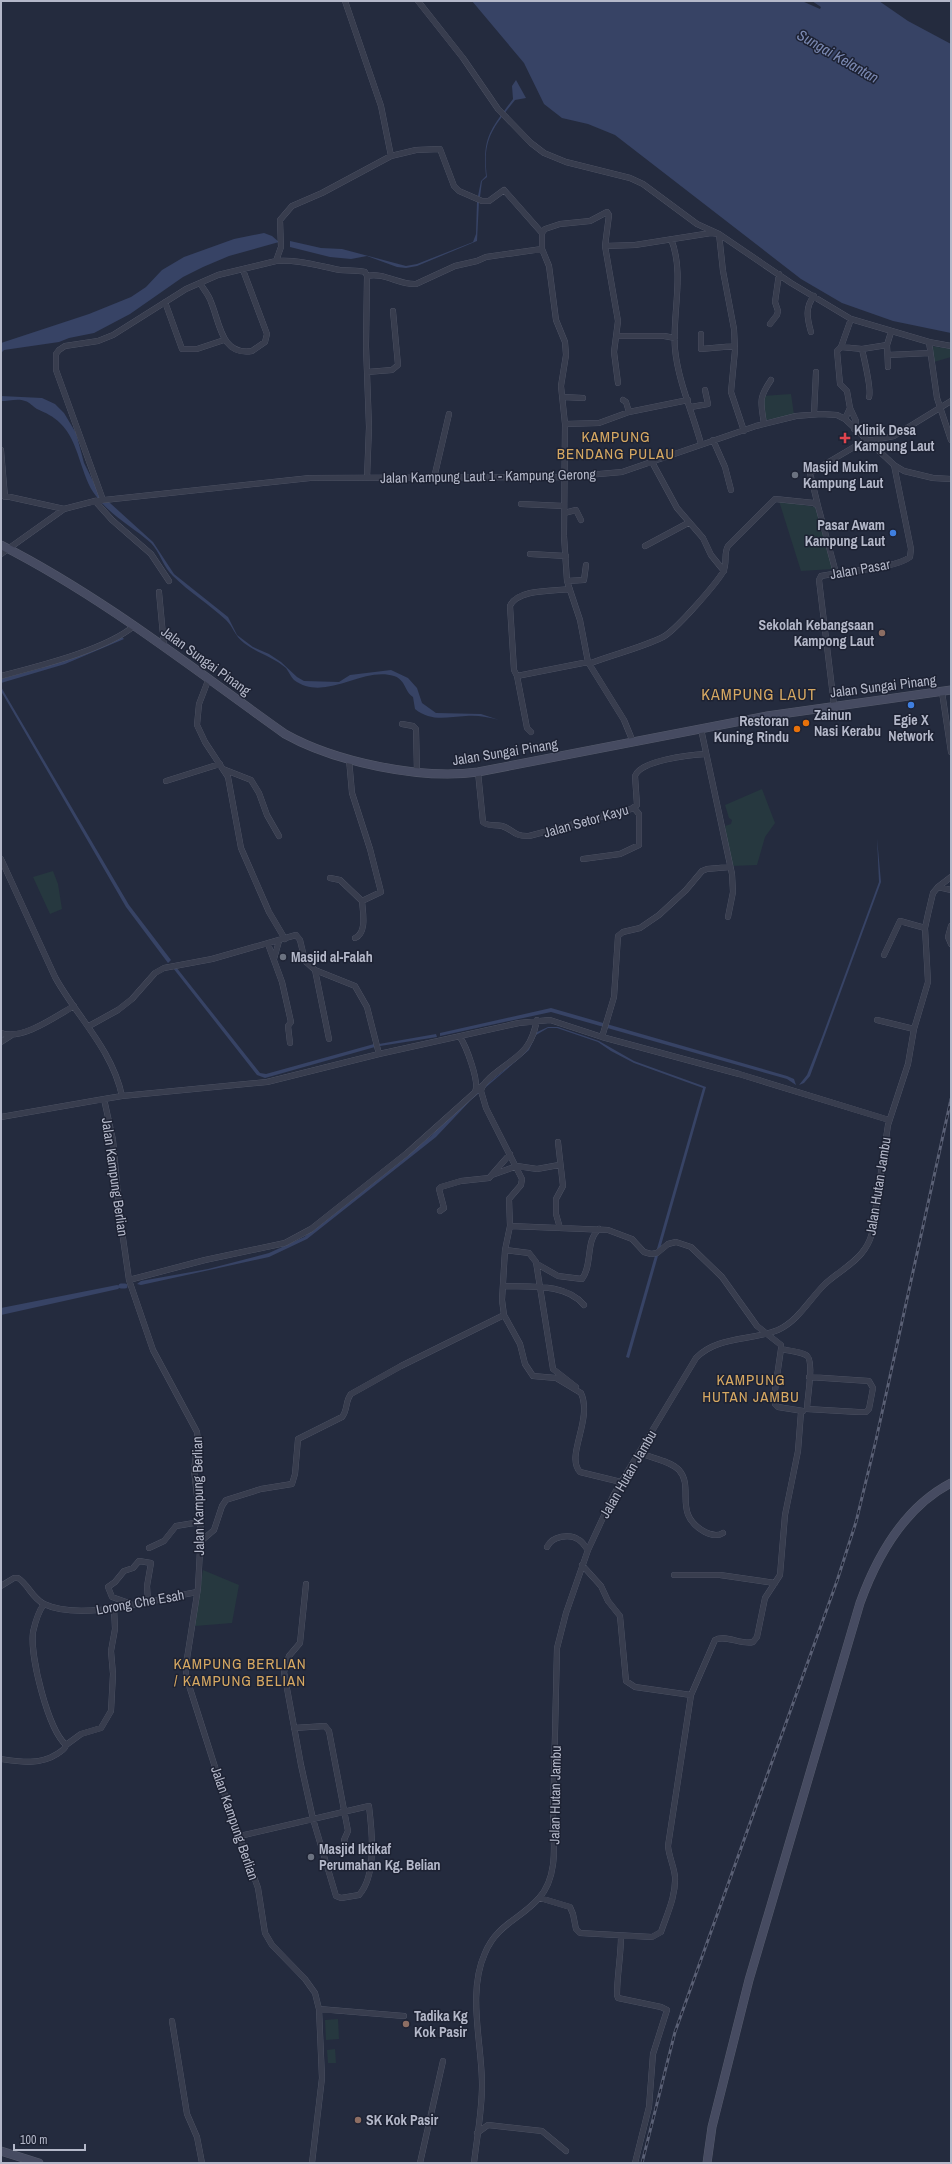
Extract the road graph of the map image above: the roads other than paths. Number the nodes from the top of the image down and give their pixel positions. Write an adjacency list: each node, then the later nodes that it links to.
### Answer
1 (345, 1): 3 (street)
2 (418, 1): 5 (street)
3 (391, 156): 4 (street); 9 (street)
4 (542, 233): 7 (street); 8 (street)
5 (719, 234): 6 (street); 11 (street); 27 (street)
6 (671, 239): 7 (street); 23 (street)
7 (605, 246): 22 (street)
8 (542, 248): 12 (street); 39 (street)
9 (276, 261): 10 (street); 12 (street)
10 (243, 270): 13 (street); 24 (street)
11 (779, 274): 14 (street); 18 (street)
12 (367, 276): 34 (street)
13 (200, 283): 15 (street); 24 (street)
14 (814, 296): 17 (street); 19 (street)
15 (166, 302): 24 (street); 70 (street)
16 (392, 311): 34 (street)
17 (851, 319): 20 (street); 29 (street)
18 (770, 324)
19 (811, 332)
20 (891, 332): 25 (street); 26 (street)
21 (701, 334): 27 (street)
22 (617, 336): 23 (street); 37 (street)
23 (675, 338): 43 (street)
24 (224, 340)
25 (929, 342): 28 (street); 31 (street)
26 (887, 345): 30 (street); 32 (street)
27 (735, 346): 55 (street)
28 (951, 346)
29 (841, 347): 30 (street); 46 (street)
30 (862, 349): 40 (street)
31 (930, 353): 32 (street); 47 (street)
32 (888, 355): 33 (street)
33 (888, 367)
34 (367, 372): 65 (street)
35 (816, 372): 50 (street)
36 (771, 380): 53 (street)
37 (618, 383)
38 (706, 390): 45 (street)
39 (563, 397): 41 (street); 52 (street)
40 (869, 397)
41 (583, 398)
42 (624, 400): 48 (street)
43 (688, 400): 45 (street); 48 (street)
44 (951, 401): 47 (street)
45 (691, 407): 60 (street)
46 (850, 408): 51 (street); 54 (street)
47 (939, 408): 56 (street); 58 (street)
48 (629, 412): 52 (street)
49 (449, 414): 66 (street)
50 (814, 414): 51 (street, Jalan Kampung Laut 1 - Kampung Gerong); 53 (street, Jalan Kampung Laut 1 - Kampung Gerong)
51 (845, 419): 54 (street)
52 (565, 424): 64 (street)
53 (764, 424): 55 (street, Jalan Kampung Laut 1 - Kampung Gerong)
54 (854, 429): 58 (street)
55 (744, 430): 57 (street, Jalan Kampung Laut 1 - Kampung Gerong)
56 (950, 430): 59 (street)
57 (713, 440): 60 (street, Jalan Kampung Laut 1 - Kampung Gerong); 68 (street)
58 (867, 440): 63 (street); 73 (street)
59 (951, 440)
60 (702, 444): 62 (street, Jalan Kampung Laut 1 - Kampung Gerong)
61 (1, 450): 69 (street)
62 (652, 462): 64 (street, Jalan Kampung Laut 1 - Kampung Gerong); 77 (street)
63 (894, 465): 67 (street); 86 (street, Jalan Pasar)
64 (565, 476): 66 (street, Jalan Kampung Laut 1 - Kampung Gerong); 72 (street)
65 (367, 478): 66 (street, Jalan Kampung Laut 1 - Kampung Gerong); 70 (street, Jalan Kampung Laut 1 - Kampung Gerong)
66 (434, 478)
67 (951, 479)
68 (731, 490)
69 (3, 496): 74 (street)
70 (99, 501): 74 (street, Jalan Kampung Laut 1 - Kampung Gerong); 87 (street)
71 (521, 504): 72 (street)
72 (564, 506): 75 (street)
73 (818, 506): 85 (street); 86 (street)
74 (64, 509): 80 (street, Jalan Kampung Laut 1 - Kampung Gerong)
75 (564, 512): 76 (street); 83 (street)
76 (581, 520)
77 (688, 523): 79 (street); 85 (street)
78 (1, 545): 80 (street, Jalan Sungai Pinang)
79 (645, 546)
80 (10, 550): 81 (street, Jalan Kampung Laut 1 - Kampung Gerong); 91 (street, Jalan Sungai Pinang)
81 (1, 554)
82 (530, 554): 83 (street)
83 (566, 556): 88 (street)
84 (586, 565): 88 (street)
85 (724, 571): 93 (street)
86 (836, 572): 99 (street, Jalan Pasar)
87 (169, 581)
88 (568, 581): 89 (street)
89 (570, 589): 93 (street); 95 (street)
90 (159, 592): 92 (street)
91 (134, 626): 92 (street, Jalan Sungai Pinang); 94 (street)
92 (164, 646): 96 (street, Jalan Sungai Pinang)
93 (588, 662): 95 (street); 103 (street)
94 (1, 676)
95 (517, 676): 102 (street)
96 (209, 678): 106 (street, Jalan Sungai Pinang); 107 (street)
97 (951, 690): 98 (street, Jalan Sungai Pinang)
98 (942, 692): 99 (street, Jalan Sungai Pinang); 104 (street)
99 (834, 706): 101 (street, Jalan Sungai Pinang)
100 (402, 724): 108 (street)
101 (700, 729): 103 (street, Jalan Sungai Pinang); 105 (street)
102 (531, 732)
103 (633, 742): 109 (street, Jalan Sungai Pinang)
104 (951, 752)
105 (706, 754): 111 (street, Jalan Setor Kayu); 115 (street)
106 (349, 759): 108 (street, Jalan Sungai Pinang); 120 (street)
107 (222, 767): 110 (street); 112 (street); 125 (street)
108 (417, 772): 109 (street, Jalan Sungai Pinang)
109 (478, 772): 111 (street, Jalan Setor Kayu)
110 (166, 781)
111 (634, 808): 114 (street)
112 (279, 836)
113 (1, 859): 132 (street)
114 (583, 859)
115 (730, 867): 121 (street); 139 (street)
116 (951, 877): 118 (street)
117 (330, 878): 120 (street)
118 (938, 886): 119 (street); 123 (street, Jalan Hutan Jambu)
119 (951, 890)
120 (362, 902): 124 (street)
121 (728, 917)
122 (951, 926): 128 (street)
123 (925, 928): 129 (street); 136 (street, Jalan Hutan Jambu)
124 (355, 938)
125 (285, 939): 126 (street); 131 (street)
126 (278, 941): 127 (street); 130 (street)
127 (268, 944): 130 (street); 135 (street)
128 (951, 944)
129 (884, 955)
130 (274, 960): 143 (street)
131 (315, 970): 141 (street); 144 (street)
132 (74, 1006): 135 (street); 138 (street)
133 (537, 1020): 139 (street, Jalan Kampung Berlian); 140 (street, Jalan Kampung Berlian); 145 (street)
134 (877, 1020): 136 (street)
135 (89, 1026): 146 (street)
136 (914, 1029): 149 (street, Jalan Hutan Jambu)
137 (1, 1033): 138 (street)
138 (12, 1035): 142 (street)
139 (602, 1036): 149 (street, Jalan Kampung Berlian)
140 (460, 1037): 144 (street, Jalan Kampung Berlian); 145 (street)
141 (329, 1039)
142 (1, 1042)
143 (290, 1043)
144 (379, 1054): 146 (street, Jalan Kampung Berlian)
145 (478, 1093): 151 (street); 161 (street)
146 (122, 1096): 147 (street, Jalan Kampung Berlian)
147 (104, 1099): 148 (street); 161 (street, Jalan Kampung Berlian)
148 (1, 1117)
149 (889, 1120): 166 (street, Jalan Hutan Jambu)
150 (558, 1142): 152 (street)
151 (510, 1154): 153 (street); 154 (street)
152 (559, 1165): 153 (street); 157 (street)
153 (517, 1166): 154 (street); 156 (street)
154 (492, 1175): 155 (street)
155 (440, 1210)
156 (510, 1226): 157 (street); 159 (street)
157 (560, 1228): 158 (street)
158 (599, 1229): 160 (street); 166 (street)
159 (505, 1250): 160 (street); 162 (street)
160 (537, 1264): 163 (street)
161 (129, 1280): 174 (street, Jalan Kampung Berlian)
162 (503, 1286): 163 (street); 165 (street)
163 (541, 1288): 164 (street); 169 (street)
164 (584, 1305)
165 (504, 1315): 169 (street); 176 (street)
166 (766, 1334): 167 (street); 171 (street, Jalan Hutan Jambu)
167 (781, 1349): 168 (street); 170 (street)
168 (809, 1377): 170 (street); 170 (street)
169 (581, 1393): 172 (street)
170 (804, 1410): 182 (street)
171 (640, 1453): 172 (street, Jalan Hutan Jambu); 175 (street)
172 (621, 1482): 179 (street, Jalan Hutan Jambu)
173 (951, 1483): 213 (street)
174 (200, 1522): 176 (street, Jalan Kampung Berlian); 178 (street)
175 (722, 1533)
176 (200, 1542): 185 (street, Jalan Kampung Berlian)
177 (547, 1546): 179 (street)
178 (148, 1548)
179 (588, 1550): 180 (street, Jalan Hutan Jambu)
180 (582, 1565): 190 (street); 198 (street, Jalan Hutan Jambu)
181 (674, 1575): 182 (street)
182 (775, 1583): 190 (street)
183 (306, 1584): 191 (street)
184 (1, 1586): 187 (street, Lorong Che Esah)
185 (197, 1592): 186 (street, Lorong Che Esah); 196 (street, Jalan Kampung Berlian)
186 (148, 1601): 188 (street, Lorong Che Esah); 188 (street)
187 (44, 1604): 189 (street, Lorong Che Esah); 192 (street)
188 (131, 1604): 189 (street, Lorong Che Esah)
189 (114, 1608): 192 (street)
190 (691, 1695): 199 (street)
191 (294, 1728): 194 (street); 195 (street)
192 (66, 1745): 193 (street)
193 (1, 1759)
194 (344, 1812): 195 (street); 195 (street); 197 (street)
195 (314, 1819): 196 (street)
196 (240, 1836): 200 (street, Jalan Kampung Berlian)
197 (346, 1846)
198 (540, 1898): 199 (street); 204 (street, Jalan Hutan Jambu)
199 (621, 1936): 212 (street)
200 (319, 2009): 201 (street); 209 (street, Jalan Kampung Berlian)
201 (404, 2016)
202 (172, 2021): 208 (street)
203 (443, 2061): 210 (street)
204 (477, 2133): 206 (street); 211 (street, Jalan Hutan Jambu)
205 (1, 2151): 207 (street)
206 (566, 2151)
207 (39, 2163)
208 (202, 2163)
209 (312, 2163)
210 (420, 2163)
211 (474, 2163)
212 (635, 2163)
213 (707, 2163)

